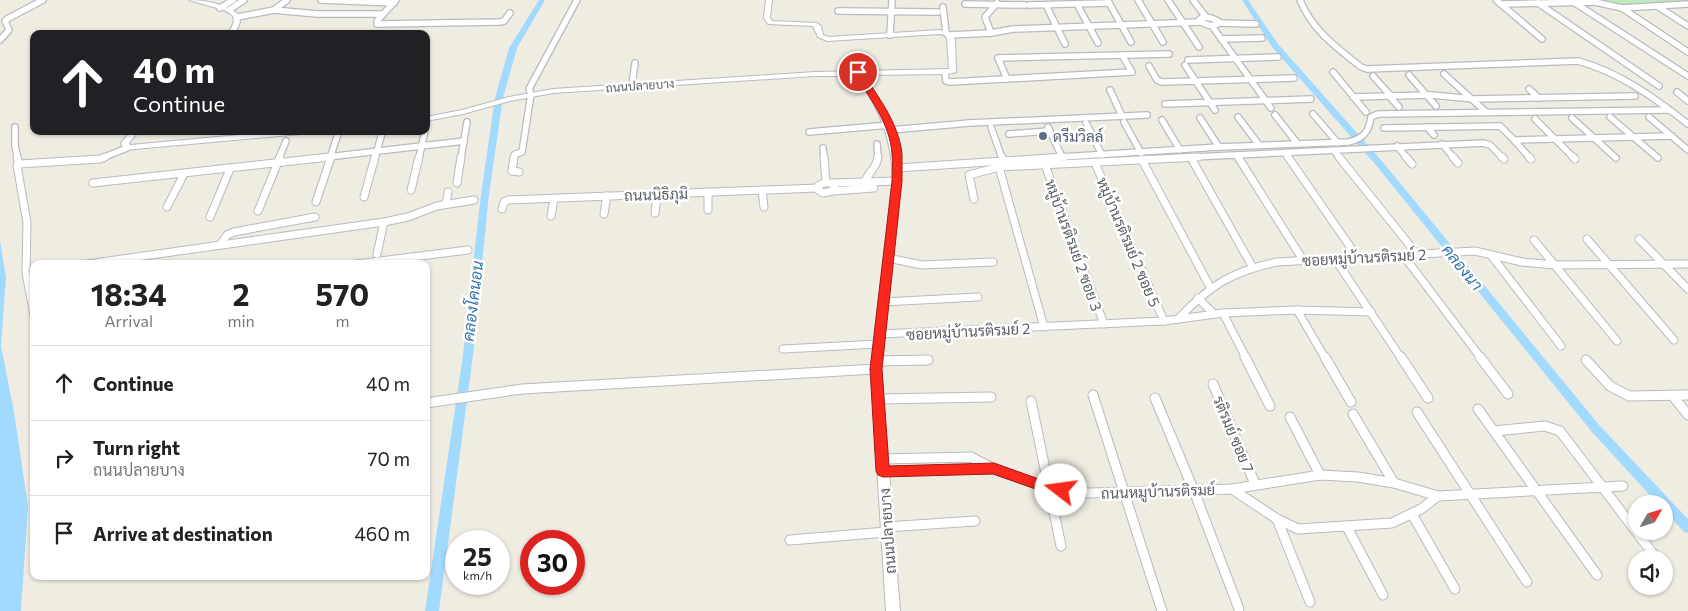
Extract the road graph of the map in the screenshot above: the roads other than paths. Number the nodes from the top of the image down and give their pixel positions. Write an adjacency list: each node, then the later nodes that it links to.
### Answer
1 (43, 0): 54 (street)
2 (193, 0): 27 (street)
3 (233, 0): 27 (street)
4 (244, 0): 29 (street)
5 (287, 0): 30 (street)
6 (321, 0): 14 (street)
7 (577, 0): 87 (street)
8 (769, 0): 51 (street)
9 (892, 0): 31 (street)
10 (1138, 0): 41 (street)
11 (1168, 0): 39 (street)
12 (1193, 0): 37 (street)
13 (1300, 0): 107 (street)
14 (395, 1): 35 (street)
15 (1572, 1): 16 (street); 20 (street); 76 (street)
16 (1595, 1): 28 (street)
17 (997, 2): 22 (street); 24 (street); 49 (street)
18 (1111, 2): 21 (street); 43 (street)
19 (1498, 2): 20 (street); 55 (street)
20 (1537, 2): 82 (street)
21 (1075, 3): 24 (street); 44 (street)
22 (965, 4)
23 (1688, 4): 25 (street)
24 (1046, 5): 47 (street)
25 (1657, 6): 28 (street); 46 (street)
26 (943, 7): 50 (street)
27 (220, 8): 29 (street)
28 (1622, 8): 62 (street)
29 (229, 10): 36 (street)
30 (274, 10): 35 (street); 36 (street)
31 (891, 10): 32 (street); 33 (street); 51 (street)
32 (838, 11)
33 (938, 12)
34 (510, 13): 35 (street)
35 (383, 14)
36 (238, 17): 48 (street)
37 (1206, 17): 38 (street); 40 (street)
38 (1200, 22): 39 (street); 45 (street)
39 (1184, 23): 41 (street); 60 (street)
40 (1219, 23): 42 (street); 45 (street)
41 (1153, 24): 43 (street); 57 (street)
42 (1256, 24)
43 (1121, 25): 44 (street); 56 (street)
44 (1088, 26): 47 (street); 58 (street)
45 (1212, 26): 53 (street)
46 (1688, 26)
47 (1056, 27): 49 (street); 59 (street)
48 (233, 30)
49 (991, 33): 50 (street)
50 (948, 34): 51 (street); 71 (street)
51 (890, 35)
52 (1262, 38): 53 (street)
53 (1221, 39): 67 (street)
54 (0, 40)
55 (1542, 40)
56 (1131, 42)
57 (1163, 42)
58 (1098, 43)
59 (1065, 44)
60 (1199, 47)
61 (994, 50): 65 (street)
62 (1688, 52)
63 (1169, 54): 64 (street)
64 (1122, 55): 65 (street); 78 (street)
65 (998, 58): 78 (street)
66 (1278, 58): 67 (street)
67 (1235, 59): 79 (street); 80 (street)
68 (635, 63): 81 (street)
69 (1148, 66): 80 (street)
70 (858, 72): 71 (street, ถนนปลายบาง); 81 (street, ถนนปลายบาง); 128 (street, ถนนปลายบาง)
71 (944, 72): 78 (street)
72 (1333, 72): 91 (street)
73 (1444, 74): 92 (street)
74 (1409, 75): 88 (street)
75 (1373, 76): 89 (street)
76 (1688, 76)
77 (1294, 78): 79 (street)
78 (1007, 79)
79 (1250, 80): 80 (street); 97 (street)
80 (1196, 81): 99 (street)
81 (632, 85): 87 (street, ถนนปลายบาง)
82 (1659, 86)
83 (1529, 89): 94 (street)
84 (1582, 89): 93 (street)
85 (1110, 90): 120 (street)
86 (1677, 92): 98 (street)
87 (531, 94): 115 (street, ถนนปลายบาง); 182 (street)
88 (1427, 95): 89 (street); 92 (street); 102 (street)
89 (1390, 96): 91 (street); 103 (street)
90 (1635, 96): 93 (street)
91 (1353, 97): 108 (street)
92 (1466, 97): 96 (street); 109 (street)
93 (1590, 97): 94 (street); 105 (street)
94 (1538, 98): 96 (street); 101 (street)
95 (1311, 99): 97 (street)
96 (1474, 100): 109 (street)
97 (1266, 101): 99 (street); 104 (street)
98 (1688, 101)
99 (1210, 103): 100 (street); 106 (street)
100 (1165, 104)
101 (1543, 105)
102 (1436, 106)
103 (1399, 107)
104 (1271, 108)
105 (1600, 108)
106 (1215, 110)
107 (1668, 110): 109 (street); 122 (street)
108 (1366, 112)
109 (1483, 112): 125 (street); 126 (street); 147 (street)
110 (1313, 114): 147 (street)
111 (1147, 115): 120 (street)
112 (1275, 115): 149 (street)
113 (1238, 117): 151 (street)
114 (1648, 117): 140 (street)
115 (430, 118)
116 (1200, 118): 154 (street)
117 (1535, 118): 143 (street)
118 (1572, 118): 141 (street)
119 (1610, 118): 142 (street)
120 (1122, 119): 128 (street); 164 (street)
121 (1162, 120): 157 (street)
122 (1686, 121)
123 (467, 122): 146 (street)
124 (1086, 123): 162 (street)
125 (1493, 126): 126 (street); 130 (street)
126 (1500, 126): 144 (street)
127 (15, 127): 176 (street)
128 (890, 127): 132 (street); 180 (street, ถนนปลายบาง)
129 (991, 127): 177 (street)
130 (1427, 127): 131 (street); 139 (street)
131 (1384, 128)
132 (809, 132)
133 (1009, 134): 166 (street)
134 (132, 135): 155 (street)
135 (268, 135): 155 (street)
136 (338, 135): 163 (street)
137 (381, 135): 159 (street)
138 (424, 135): 152 (street)
139 (1434, 135)
140 (1672, 136): 142 (street); 158 (street)
141 (1593, 137): 142 (street); 143 (street); 168 (street)
142 (1633, 137): 169 (street)
143 (1554, 138): 144 (street); 172 (street)
144 (1514, 140): 171 (street)
145 (286, 141): 173 (street)
146 (464, 141): 152 (street); 186 (street)
147 (1338, 143): 149 (street)
148 (877, 144): 188 (street)
149 (1297, 144): 151 (street)
150 (1442, 144): 153 (street); 170 (street); 175 (street)
151 (1259, 145): 154 (street)
152 (422, 146): 159 (street); 190 (street)
153 (1397, 146): 160 (street); 178 (street)
154 (1219, 147): 157 (street)
155 (126, 148): 176 (street)
156 (823, 148): 184 (street)
157 (1180, 150): 164 (street)
158 (1688, 150)
159 (377, 151): 163 (street); 197 (street)
160 (1334, 151): 161 (street); 219 (street)
161 (1285, 153): 165 (street); 224 (street)
162 (1102, 155): 164 (street); 166 (street)
163 (332, 156): 173 (street); 201 (street)
164 (1142, 156): 167 (street); 174 (street); 236 (street)
165 (1237, 156): 167 (street); 228 (street)
166 (1062, 157): 177 (street)
167 (1191, 158): 233 (street)
168 (1616, 158)
169 (1658, 158)
170 (1504, 159)
171 (1531, 159)
172 (1575, 159)
173 (278, 163): 181 (street); 207 (street)
174 (1095, 163): 179 (street); 246 (street, หมู่บ้านรติรมย์ 2 ซอย 5)
175 (1458, 163)
176 (19, 164): 235 (street)
177 (1001, 164): 179 (street); 180 (street); 199 (street); 248 (street)
178 (1412, 164)
179 (1045, 165): 247 (street, หมู่บ้านรติรมย์ 2 ซอย 3)
180 (897, 168): 187 (street, ถนนปลายบาง)
181 (230, 169): 183 (street); 210 (street)
182 (519, 172)
183 (184, 174): 185 (street); 203 (street)
184 (829, 182): 188 (street); 189 (street); 192 (street)
185 (93, 183)
186 (457, 183)
187 (896, 184): 188 (street); 223 (street, ถนนปลายบาง)
188 (864, 186): 192 (street)
189 (817, 188): 191 (street, ถนนนิธิภุมิ); 192 (street, ถนนนิธิภุมิ)
190 (411, 190)
191 (762, 190): 194 (street, ถนนนิธิภุมิ); 204 (street)
192 (833, 191)
193 (448, 192): 202 (street)
194 (708, 192): 195 (street, ถนนนิธิภุมิ); 206 (street)
195 (657, 194): 196 (street, ถนนนิธิภุมิ); 208 (street)
196 (607, 196): 198 (street, ถนนนิธิภุมิ); 209 (street)
197 (364, 197)
198 (554, 198): 205 (street, ถนนนิธิภุมิ); 211 (street)
199 (974, 199)
200 (474, 200): 202 (street)
201 (316, 202)
202 (446, 204): 213 (street)
203 (167, 207)
204 (764, 207)
205 (502, 209)
206 (708, 210)
207 (258, 211)
208 (655, 213)
209 (604, 214)
210 (210, 216)
211 (551, 216)
212 (315, 217): 217 (street)
213 (384, 222): 217 (street); 220 (street)
214 (1587, 239): 234 (street)
215 (1639, 239): 230 (street)
216 (1534, 240): 232 (street)
217 (220, 245): 226 (street)
218 (468, 250): 227 (street)
219 (1416, 253): 221 (street, ซอยหมู่บ้านรติรมย์ 2); 222 (street, ซอยหมู่บ้านรติรมย์ 2)
220 (377, 254)
221 (1403, 255): 224 (street, ซอยหมู่บ้านรติรมย์ 2); 258 (street)
222 (1491, 255): 232 (street, ซอยหมู่บ้านรติรมย์ 2); 252 (street)
223 (888, 258): 229 (street); 240 (street, ถนนปลายบาง)
224 (1358, 258): 225 (street, ซอยหมู่บ้านรติรมย์ 2)
225 (1335, 259): 228 (street, ซอยหมู่บ้านรติรมย์ 2); 242 (street)
226 (116, 260)
227 (388, 260)
228 (1303, 260): 233 (street, ซอยหมู่บ้านรติรมย์ 2)
229 (993, 262)
230 (1665, 264): 231 (street, ซอยหมู่บ้านรติรมย์ 2); 234 (street, ซอยหมู่บ้านรติรมย์ 2); 237 (street)
231 (1688, 264)
232 (1555, 265): 234 (street, ซอยหมู่บ้านรติรมย์ 2); 250 (street)
233 (1252, 266): 236 (street, ซอยหมู่บ้านรติรมย์ 2)
234 (1610, 266): 251 (street)
235 (30, 272)
236 (1210, 287): 239 (street, ซอยหมู่บ้านรติรมย์ 2)
237 (1688, 289)
238 (978, 297): 240 (street)
239 (1198, 298): 244 (street); 245 (street, ซอยหมู่บ้านรติรมย์ 2)
240 (883, 302): 249 (street, ถนนปลายบาง)
241 (1297, 310): 242 (street, ซอยหมู่บ้านรติรมย์ 2); 243 (street, ซอยหมู่บ้านรติรมย์ 2); 268 (street)
242 (1371, 312): 264 (street)
243 (1223, 313): 244 (street, ซอยหมู่บ้านรติรมย์ 2); 269 (street)
244 (1214, 314): 245 (street, ซอยหมู่บ้านรติรมย์ 2)
245 (1178, 319): 246 (street, ซอยหมู่บ้านรติรมย์ 2)
246 (1164, 321): 247 (street, ซอยหมู่บ้านรติรมย์ 2)
247 (1104, 324): 248 (street, ซอยหมู่บ้านรติรมย์ 2)
248 (1044, 327): 249 (street, ซอยหมู่บ้านรติรมย์ 2)
249 (878, 339): 253 (street, ซอยหมู่บ้านรติรมย์ 2); 256 (street, ถนนปลายบาง)
250 (1617, 340)
251 (1674, 340)
252 (1561, 346)
253 (783, 349)
254 (928, 360): 256 (street)
255 (1586, 360): 260 (street)
256 (876, 365): 265 (street, ถนนปลายบาง); 267 (street)
257 (1213, 384): 281 (street, รติรมย์ ซอย 7)
258 (1508, 394)
259 (1093, 395): 288 (street)
260 (1672, 395): 261 (street); 273 (street)
261 (1688, 395)
262 (992, 397): 265 (street)
263 (1155, 398): 287 (street)
264 (1428, 398)
265 (878, 400): 276 (street, ถนนปลายบาง)
266 (1031, 401): 284 (street)
267 (430, 402)
268 (1351, 402)
269 (1270, 406)
270 (1478, 409): 275 (street)
271 (1416, 412): 289 (street)
272 (1353, 414): 280 (street)
273 (1688, 415)
274 (1290, 417): 279 (street)
275 (1494, 431): 283 (street); 286 (street)
276 (882, 459): 277 (street, ถนนหมูบ้านรติรมย์); 278 (street, ถนนปลายบาง)
277 (994, 469): 278 (street); 284 (street, ถนนหมูบ้านรติรมย์)
278 (883, 471): 295 (street, ถนนปลายบาง)
279 (1320, 475): 280 (street, ถนนหมูบ้านรติรมย์); 281 (street, ถนนหมูบ้านรติรมย์)
280 (1394, 483): 290 (street, ถนนหมูบ้านรติรมย์)
281 (1255, 484): 285 (street, ถนนหมูบ้านรติรมย์)
282 (1623, 486): 283 (street, ถนนหมูบ้านรติรมย์)
283 (1601, 487): 286 (street, ถนนหมูบ้านรติรมย์); 298 (street)
284 (1050, 489): 288 (street, ถนนหมูบ้านรติรมย์); 297 (street)
285 (1232, 489): 287 (street, ถนนหมูบ้านรติรมย์); 292 (street, ถนนหมูบ้านรติรมย์)
286 (1536, 490): 289 (street, ถนนหมูบ้านรติรมย์); 299 (street)
287 (1194, 491): 288 (street, ถนนหมูบ้านรติรมย์); 304 (street)
288 (1125, 492): 306 (street)
289 (1470, 493): 290 (street, ถนนหมูบ้านรติรมย์); 300 (street)
290 (1438, 496): 291 (street, ถนนหมูบ้านรติรมย์)
291 (1412, 514): 294 (street, ถนนหมูบ้านรติรมย์); 301 (street)
292 (1277, 519): 294 (street, ถนนหมูบ้านรติรมย์); 303 (street)
293 (975, 521): 295 (street)
294 (1347, 527): 302 (street)
295 (886, 529): 296 (street); 305 (street, ถนนปลายบาง)
296 (790, 540)
297 (1061, 546)
298 (1650, 550)
299 (1597, 576)
300 (1528, 582)
301 (1456, 589)
302 (1383, 595)
303 (1310, 602)
304 (1239, 609)
305 (893, 611)
306 (1162, 611)

